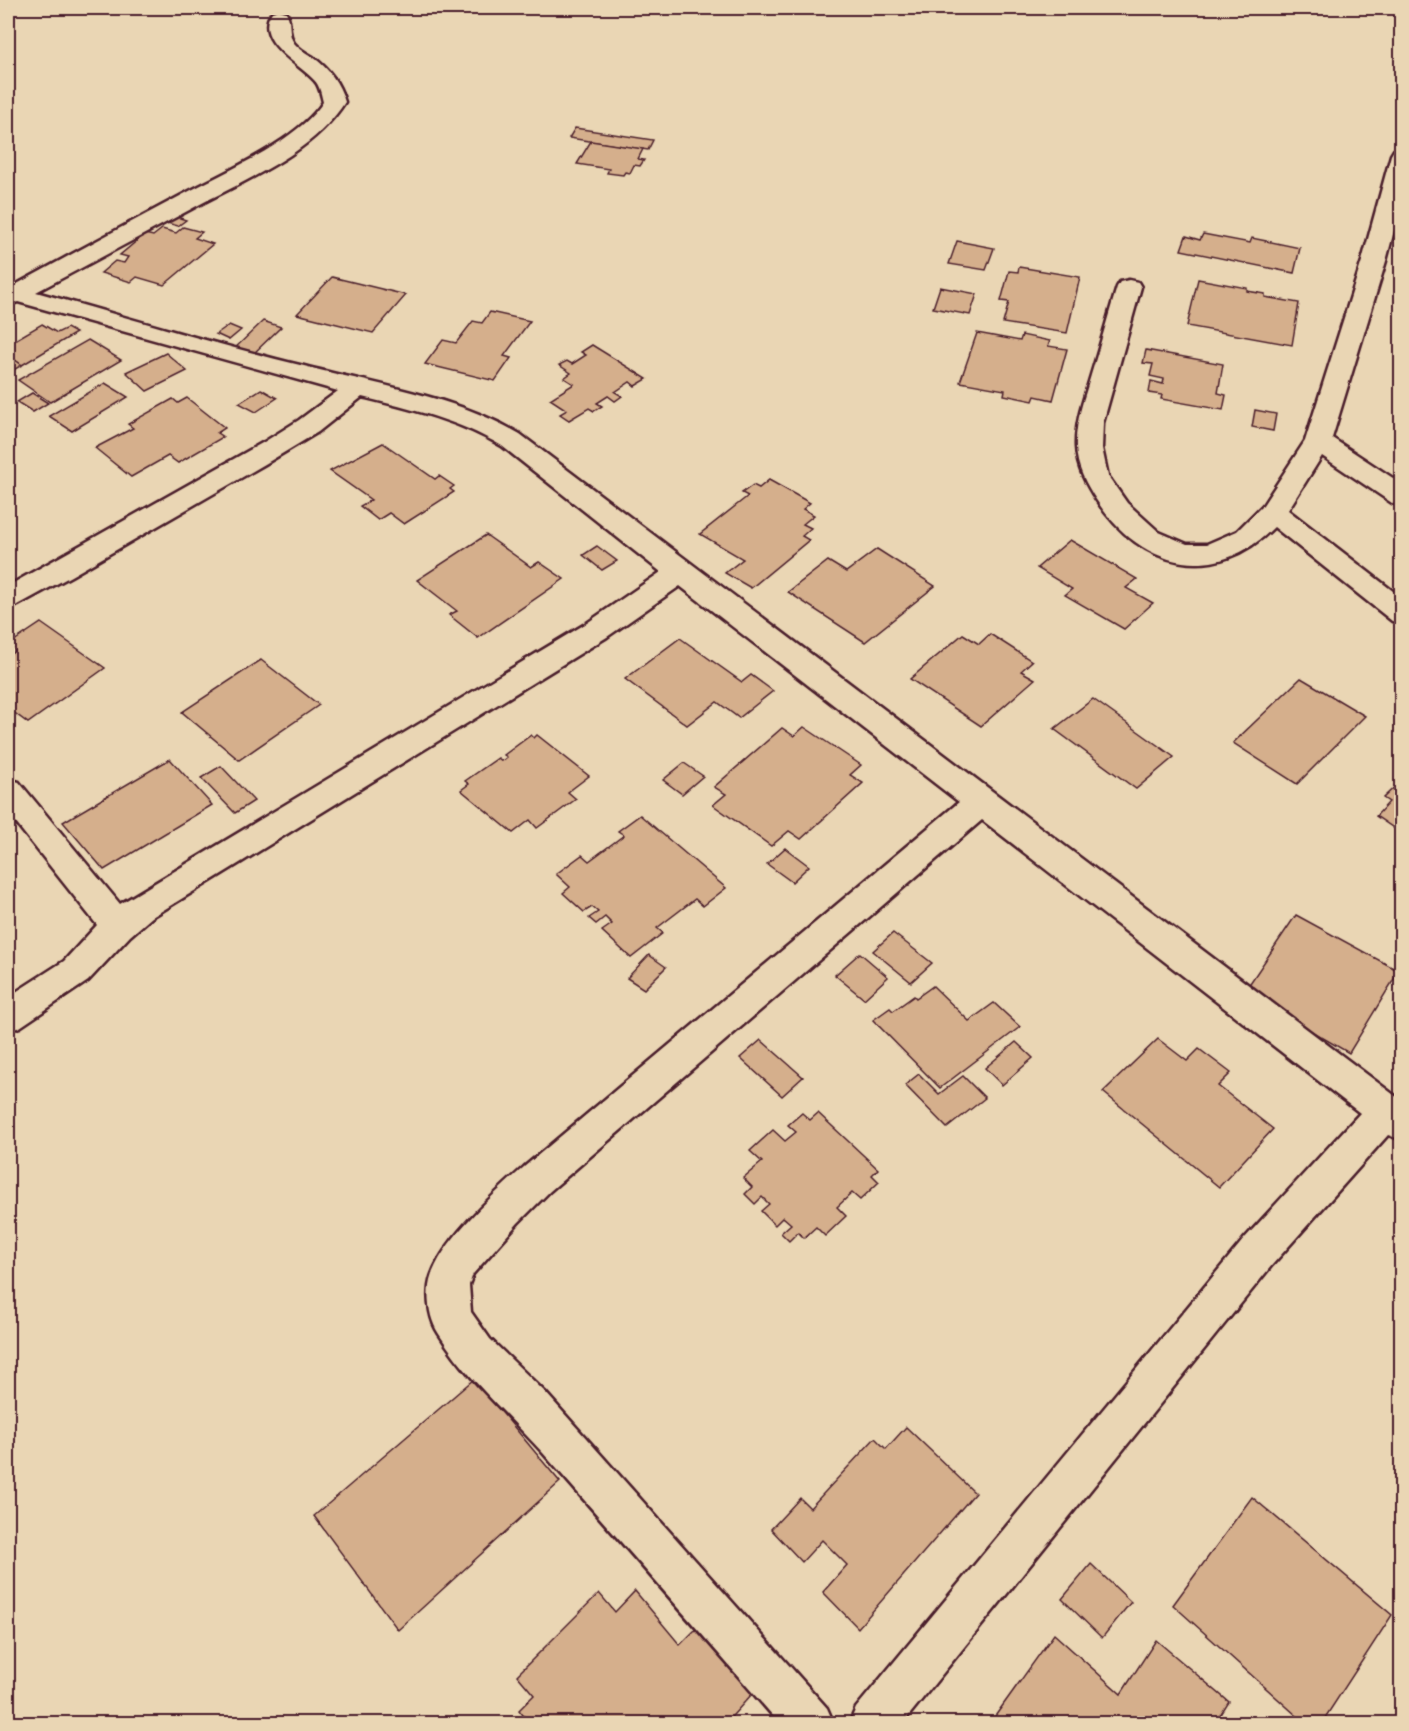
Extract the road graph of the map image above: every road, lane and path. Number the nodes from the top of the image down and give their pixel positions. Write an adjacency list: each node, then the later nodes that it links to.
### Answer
1 (279, 16): 4 (street)
2 (1401, 155): 6 (street)
3 (1129, 287): 8 (street)
4 (11, 296): 5 (street)
5 (357, 388): 9 (street); 10 (street)
6 (1318, 441): 7 (street); 8 (street)
7 (1401, 497)
8 (1273, 512): 11 (street)
9 (681, 572): 13 (street); 14 (street)
10 (8, 598)
11 (1401, 614)
12 (8, 791): 14 (street)
13 (981, 802): 16 (street); 17 (street)
14 (118, 926): 15 (street)
15 (8, 1016)
16 (1394, 1117): 18 (street)
17 (811, 1724)
18 (872, 1724)

